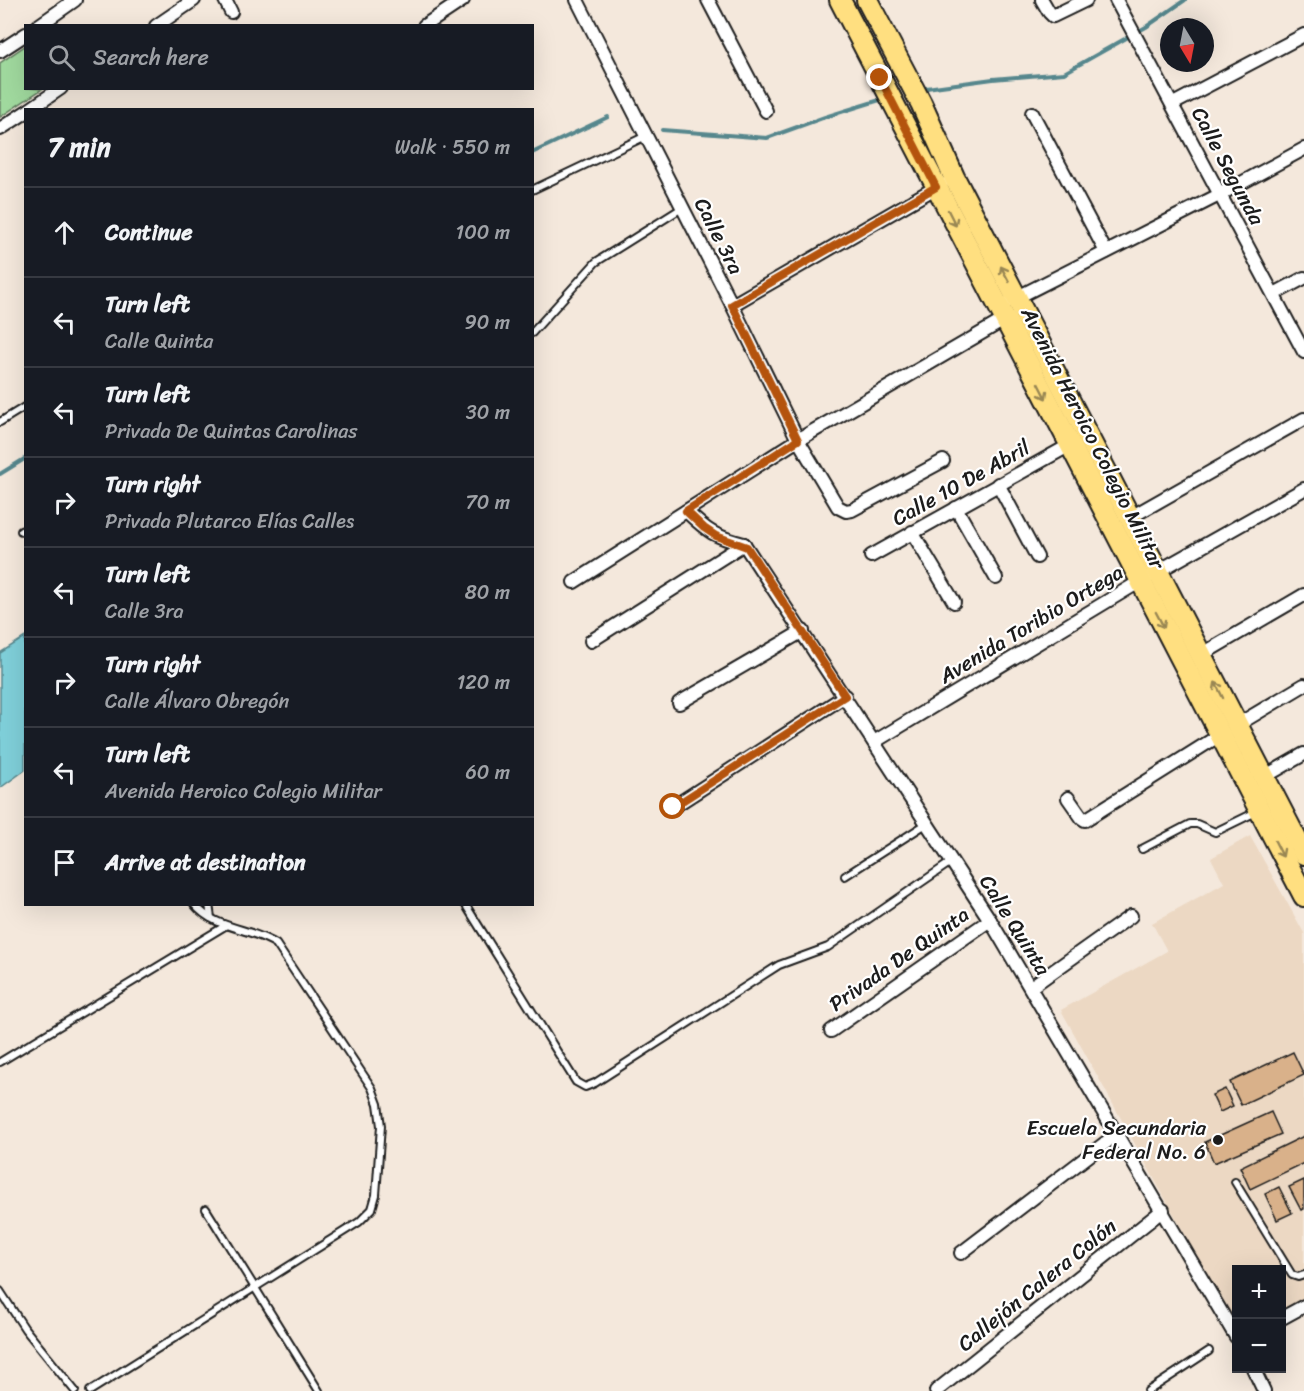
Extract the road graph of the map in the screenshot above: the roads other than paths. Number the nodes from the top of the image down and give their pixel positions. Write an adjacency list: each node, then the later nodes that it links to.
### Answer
1 (75, 0): 13 (street)
2 (194, 0): 14 (street)
3 (225, 0): 12 (street)
4 (463, 0): 15 (street)
5 (577, 0): 27 (street, Calle 3ra)
6 (708, 0): 23 (street)
7 (840, 0): 16 (main road, Avenida Heroico Colegio Militar)
8 (1042, 0): 9 (street)
9 (1086, 0)
10 (1116, 0): 21 (street, Calle Segunda)
11 (872, 8): 16 (main road); 29 (main road, Avenida Heroico Colegio Militar)
12 (231, 12)
13 (41, 24)
14 (159, 24)
15 (427, 24)
16 (853, 26): 30 (main road, Avenida Heroico Colegio Militar)
17 (1304, 34): 21 (street)
18 (24, 35): 19 (street)
19 (0, 51)
20 (58, 90): 22 (street)
21 (1173, 104): 32 (street, Calle Segunda)
22 (31, 108)
23 (766, 111)
24 (1032, 112): 34 (street)
25 (24, 113): 26 (street)
26 (0, 129)
27 (646, 136): 31 (lane); 33 (street, Calle 3ra)
28 (1304, 149): 32 (street)
29 (954, 177): 30 (street); 37 (main road, Avenida Heroico Colegio Militar, one-way to 29)
30 (936, 187): 38 (street); 39 (main road, Avenida Heroico Colegio Militar, one-way to 39)
31 (534, 189)
32 (1221, 194): 34 (street); 36 (street, Calle Segunda)
33 (683, 208): 38 (street, Calle 3ra); 40 (lane)
34 (1106, 252): 37 (street)
35 (1304, 278): 36 (street)
36 (1274, 294): 41 (street, Calle Segunda)
37 (1020, 303): 39 (street); 52 (main road, Avenida Heroico Colegio Militar)
38 (732, 305): 45 (street, Calle 3ra)
39 (1002, 313): 45 (street); 46 (main road, Avenida Heroico Colegio Militar, one-way to 46)
40 (534, 331)
41 (1304, 352)
42 (24, 407): 44 (lane)
43 (1304, 419): 52 (street)
44 (0, 422)
45 (798, 440): 47 (street, Calle 3ra); 51 (street)
46 (1070, 445): 48 (street, Calle 10 De Abril); 60 (main road, Avenida Heroico Colegio Militar)
47 (943, 461)
48 (998, 484): 50 (street, Calle 10 De Abril); 56 (street)
49 (1304, 489): 57 (street, Avenida Toribio Ortega)
50 (956, 508): 53 (street, Calle 10 De Abril); 58 (street)
51 (686, 511): 54 (street); 59 (street)
52 (1131, 517): 57 (main road, Avenida Heroico Colegio Militar)
53 (912, 532): 55 (street, Calle 10 De Abril); 62 (street)
54 (744, 544): 63 (street, Calle Quinta); 64 (street)
55 (871, 556)
56 (1037, 557)
57 (1158, 572): 60 (street, Avenida Toribio Ortega); 65 (main road, Avenida Heroico Colegio Militar)
58 (996, 578)
59 (574, 582)
60 (1140, 582): 69 (main road, Avenida Heroico Colegio Militar, one-way to 69); 70 (street, Avenida Toribio Ortega)
61 (1304, 595): 65 (street)
62 (954, 602)
63 (803, 631): 67 (street, Calle Quinta); 68 (street)
64 (591, 641)
65 (1202, 655): 69 (main road, Avenida Heroico Colegio Militar, one-way to 65)
66 (1304, 685): 69 (street)
67 (845, 696): 70 (street, Calle Quinta); 74 (street)
68 (679, 703)
69 (1228, 730): 72 (main road, Avenida Heroico Colegio Militar); 73 (street); 75 (main road, Avenida Heroico Colegio Militar)
70 (874, 742): 76 (street, Calle Quinta)
71 (1304, 754): 72 (street)
72 (1264, 777): 77 (main road, Avenida Heroico Colegio Militar)
73 (1068, 798)
74 (673, 807)
75 (1260, 810): 78 (lane); 82 (main road, Avenida Heroico Colegio Militar, one-way to 82)
76 (927, 823): 80 (street, Calle Quinta); 81 (lane)
77 (1298, 827): 79 (main road, Avenida Heroico Colegio Militar)
78 (1142, 849)
79 (1304, 854)
80 (951, 862): 85 (lane); 88 (street, Calle Quinta)
81 (845, 876)
82 (1304, 896)
83 (198, 906): 87 (lane)
84 (209, 906): 87 (lane)
85 (466, 906)
86 (1131, 916): 90 (street)
87 (211, 918): 89 (lane)
88 (990, 920): 90 (street, Calle Quinta); 91 (street, Privada De Quinta)
89 (225, 926): 92 (lane); 99 (lane)
90 (1031, 987): 93 (street, Calle Quinta)
91 (831, 1031)
92 (0, 1062)
93 (1117, 1134): 96 (street, Calle Quinta); 97 (street)
94 (1235, 1182): 98 (lane)
95 (206, 1209): 99 (lane)
96 (1163, 1210): 103 (street, Calle Quinta); 109 (street, Callejón Calera Colón)
97 (961, 1253)
98 (1304, 1275)
99 (255, 1287): 107 (lane); 108 (lane)
100 (0, 1291): 106 (lane)
101 (1304, 1306): 102 (street)
102 (1286, 1315)
103 (1232, 1330)
104 (1209, 1351): 110 (lane)
105 (1255, 1373): 111 (street)
106 (75, 1391)
107 (90, 1391)
108 (319, 1391)
109 (936, 1391)
110 (1148, 1391)
111 (1264, 1391)

